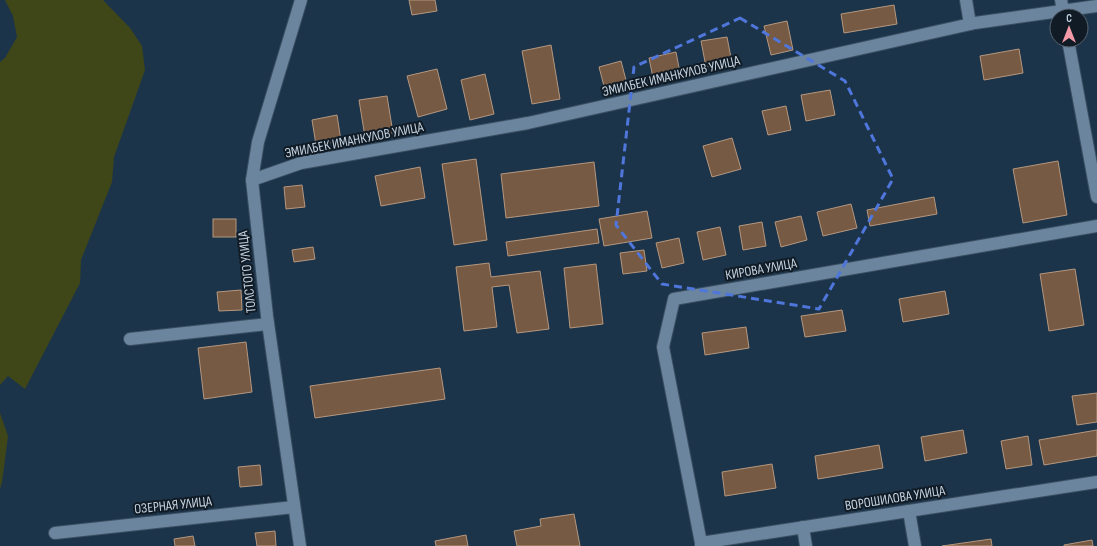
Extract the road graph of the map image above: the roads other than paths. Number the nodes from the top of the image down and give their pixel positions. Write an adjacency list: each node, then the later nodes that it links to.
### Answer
1 (301, 0): 8 (street, ТОЛСТОГО УЛИЦА)
2 (966, 0): 6 (street)
3 (1097, 6): 4 (street, ЭМИЛБЕК ИМАНКУЛОВ УЛИЦА)
4 (1074, 8)
5 (1049, 11): 6 (street, ЭМИЛБЕК ИМАНКУЛОВ УЛИЦА)
6 (970, 24): 8 (street, ЭМИЛБЕК ИМАНКУЛОВ УЛИЦА)
7 (1069, 48): 9 (street)
8 (252, 180): 11 (street, ТОЛСТОГО УЛИЦА)
9 (1097, 197)
10 (1097, 226): 18 (street, КИРОВА УЛИЦА)
11 (268, 324): 12 (street); 14 (street, ТОЛСТОГО УЛИЦА)
12 (130, 339)
13 (1097, 482): 15 (street, ВОРОШИЛОВА УЛИЦА)
14 (294, 507): 17 (street, ОЗЕРНАЯ УЛИЦА); 19 (street, ТОЛСТОГО УЛИЦА)
15 (909, 511): 16 (street, ВОРОШИЛОВА УЛИЦА); 21 (street)
16 (803, 527): 18 (street, ВОРОШИЛОВА УЛИЦА); 20 (street)
17 (55, 533)
18 (701, 544)
19 (300, 546)
20 (806, 546)
21 (915, 546)

